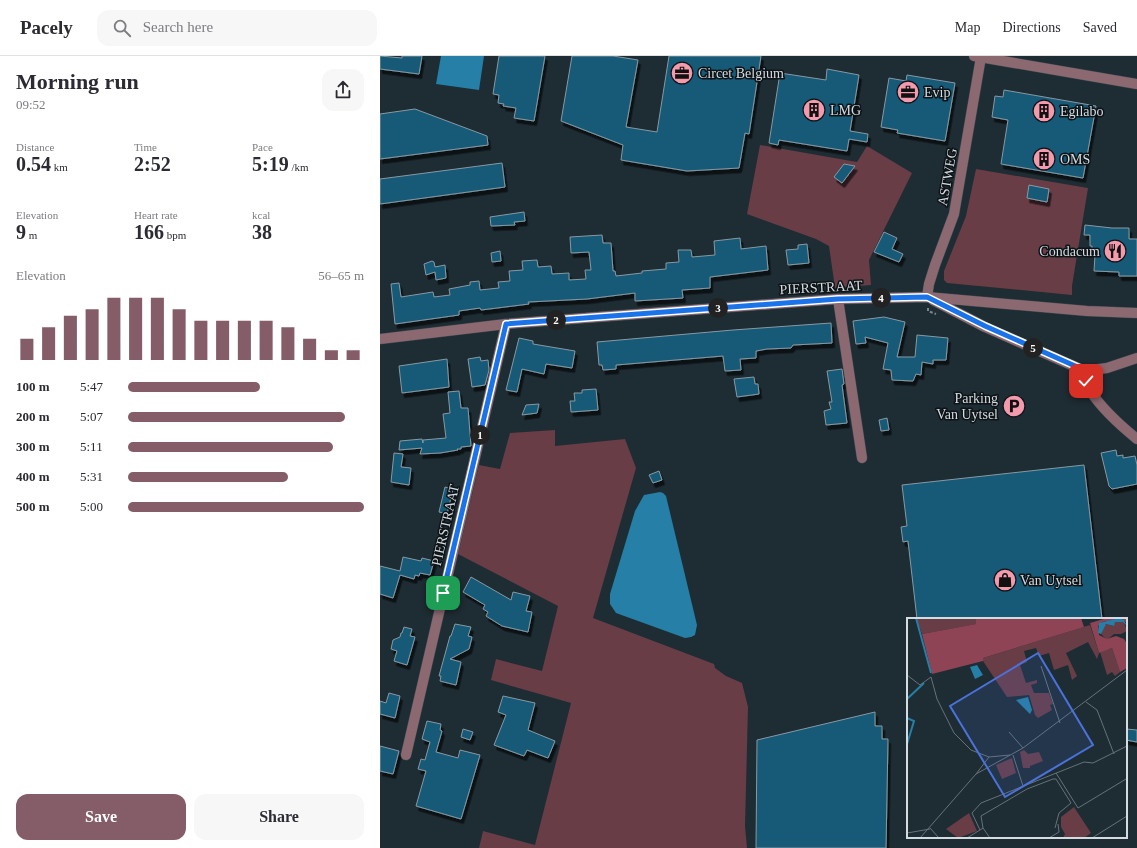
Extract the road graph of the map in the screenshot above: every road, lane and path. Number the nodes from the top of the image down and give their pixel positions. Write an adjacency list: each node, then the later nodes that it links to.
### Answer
1 (977, 57): 2 (street); 3 (street, ASTWEG)
2 (1137, 84)
3 (927, 297): 4 (street, PIERSTRAAT); 5 (street, PIERSTRAAT); 9 (street)
4 (838, 299): 6 (street, PIERSTRAAT); 11 (street)
5 (1137, 313)
6 (506, 324): 7 (street, PIERSTRAAT); 12 (street, PIERSTRAAT)
7 (380, 339)
8 (1137, 358): 9 (street)
9 (1085, 371): 10 (street)
10 (1137, 439)
11 (862, 458)
12 (406, 755)

